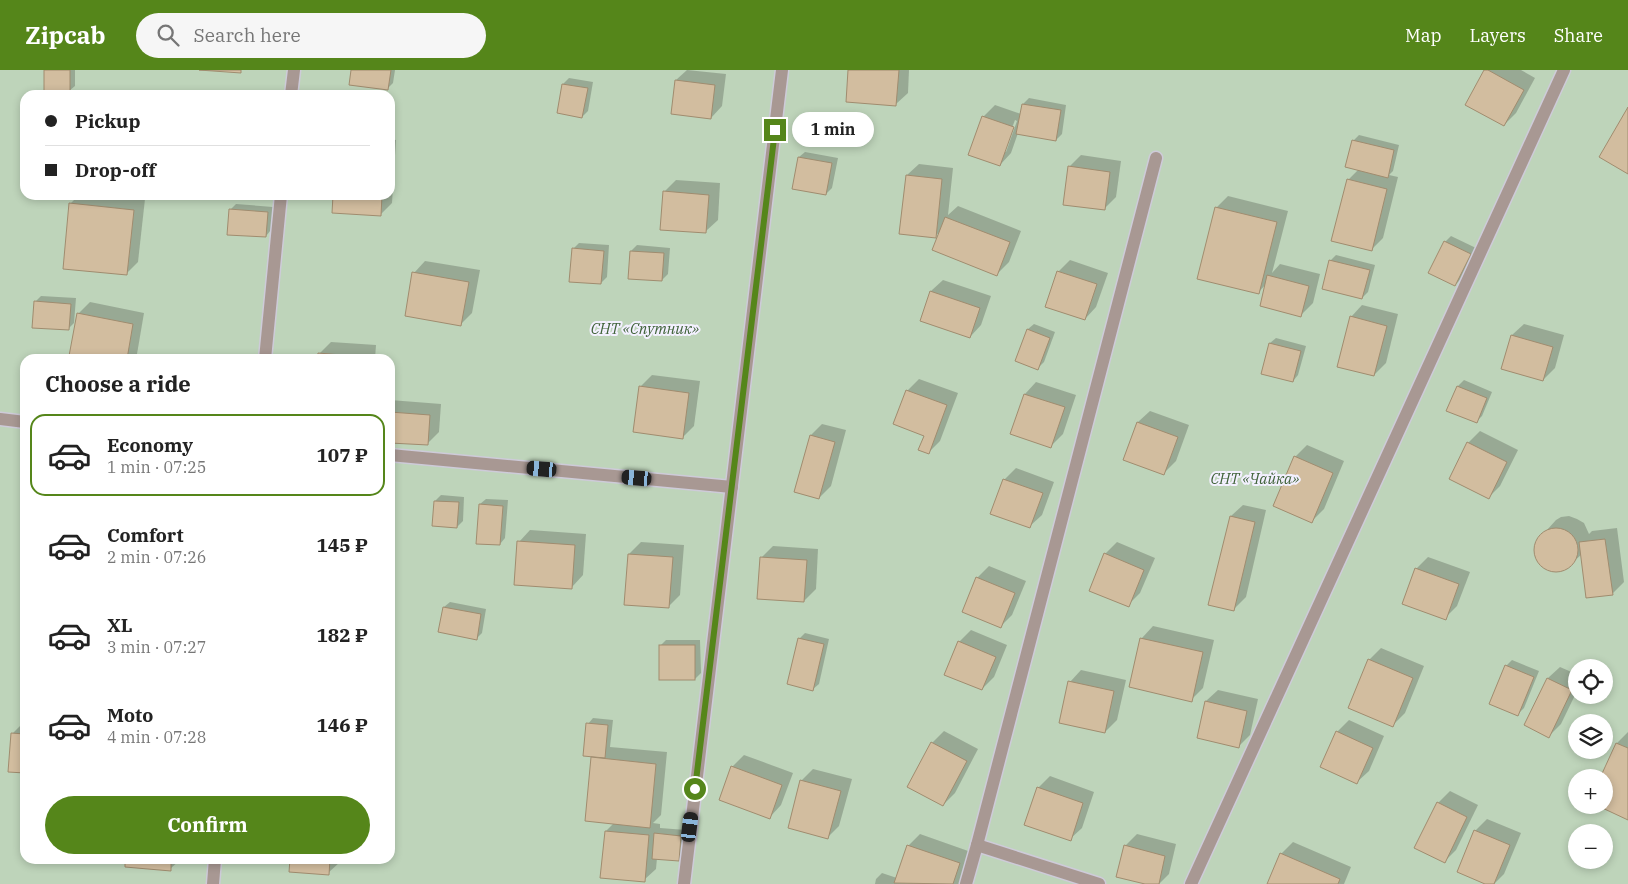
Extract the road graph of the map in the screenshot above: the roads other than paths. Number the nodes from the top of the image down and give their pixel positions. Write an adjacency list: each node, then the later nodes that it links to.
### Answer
1 (294, 70): 4 (street)
2 (782, 70): 11 (street)
3 (1564, 70): 18 (street)
4 (292, 90)
5 (1156, 158): 12 (street)
6 (281, 200): 7 (street)
7 (265, 354)
8 (0, 420): 9 (street)
9 (20, 422)
10 (395, 455): 11 (street)
11 (732, 487): 15 (street)
12 (977, 845): 16 (street); 17 (street)
13 (215, 864): 14 (street)
14 (213, 884)
15 (684, 884)
16 (966, 884)
17 (1099, 884)
18 (1191, 884)

